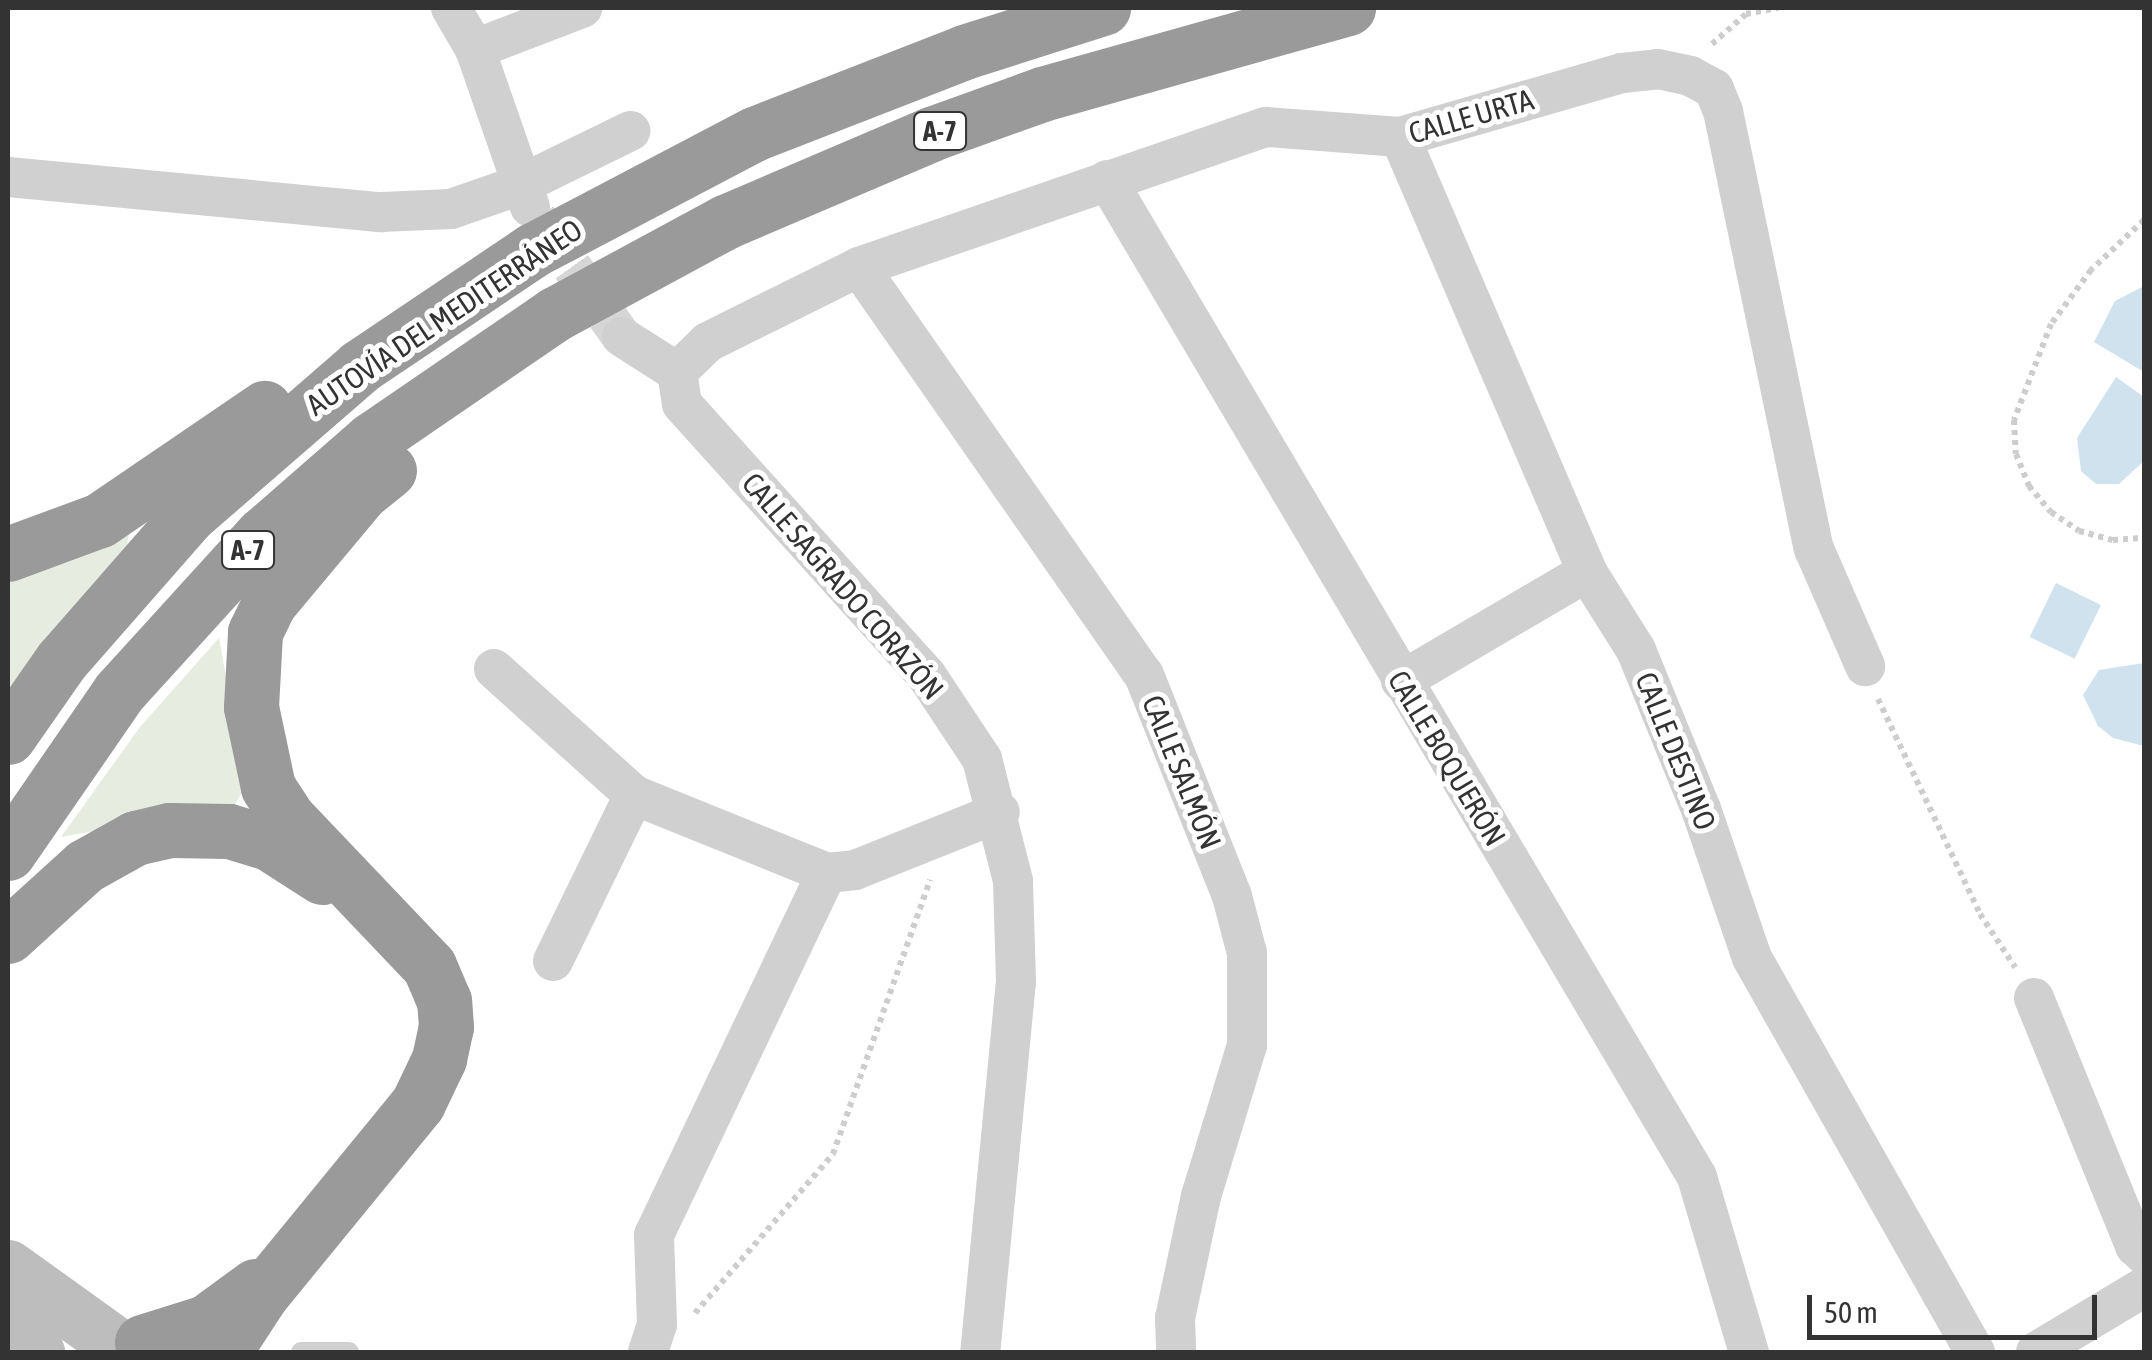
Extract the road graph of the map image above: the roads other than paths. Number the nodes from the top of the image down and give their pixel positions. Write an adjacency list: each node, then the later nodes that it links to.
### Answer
1 (451, 8): 5 (street)
2 (582, 8): 5 (street)
3 (1103, 8): 14 (highway, AUTOVÍA DEL MEDITERRÁNEO / A-7)
4 (1348, 8): 12 (highway, AUTOVÍA DEL MEDITERRÁNEO / A-7)
5 (475, 49): 10 (street)
6 (630, 130): 10 (street)
7 (1400, 137): 9 (street, CALLE URTA); 17 (street, CALLE DESTINO); 18 (street, CALLE URTA)
8 (8, 178): 10 (street)
9 (1107, 180): 11 (street, CALLE URTA); 20 (street, CALLE BOQUERÓN)
10 (525, 196)
11 (859, 267): 15 (street, CALLE URTA); 42 (street, CALLE SALMÓN)
12 (555, 314): 24 (highway, AUTOVÍA DEL MEDITERRÁNEO / A-7); 27 (highway)
13 (622, 337): 15 (street)
14 (359, 367): 16 (highway); 21 (highway, AUTOVÍA DEL MEDITERRÁNEO / A-7)
15 (677, 372): 23 (street, CALLE SAGRADO CORAZÓN)
16 (8, 554)
17 (1587, 572): 20 (street); 44 (street, CALLE DESTINO)
18 (1865, 666)
19 (494, 669): 22 (street)
20 (1400, 680): 43 (street, CALLE BOQUERÓN)
21 (8, 736)
22 (634, 795): 25 (street); 28 (street)
23 (1000, 812): 25 (street); 41 (street, CALLE SAGRADO CORAZÓN)
24 (8, 853)
25 (827, 873): 35 (street)
26 (8, 936): 27 (highway)
27 (404, 936): 30 (highway)
28 (554, 961)
29 (2034, 998): 31 (street)
30 (298, 1248): 36 (highway); 38 (highway)
31 (2144, 1254)
32 (8, 1267): 36 (street)
33 (2144, 1287): 45 (street)
34 (8, 1326): 37 (street)
35 (652, 1338)
36 (133, 1348)
37 (37, 1352)
38 (224, 1352)
39 (301, 1352): 40 (lane)
40 (348, 1352)
41 (980, 1352)
42 (1176, 1352)
43 (1749, 1352)
44 (1975, 1352)
45 (2036, 1352)

